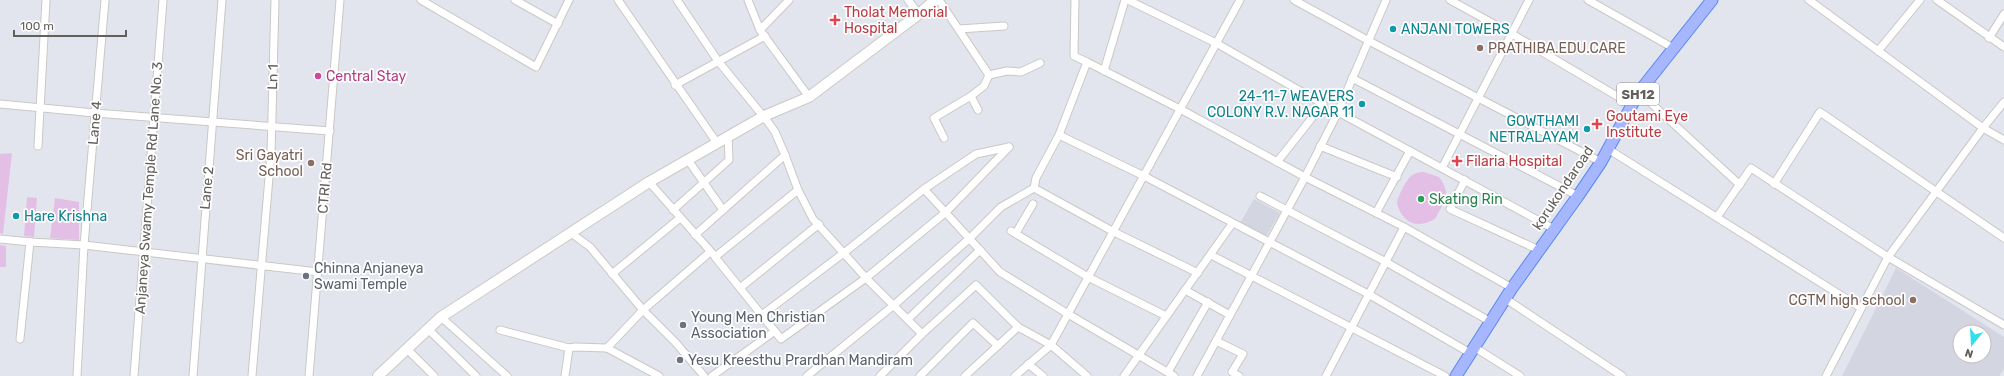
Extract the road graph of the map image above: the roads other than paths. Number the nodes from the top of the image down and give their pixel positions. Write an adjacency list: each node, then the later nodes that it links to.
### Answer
1 (46, 0): 57 (street)
2 (105, 0): 61 (street, Lane 4)
3 (164, 0): 63 (street, Anjaneya Swamy Temple Rd Lane No. 3)
4 (222, 0): 64 (street, Lane 2)
5 (275, 0): 65 (street, Ln 1)
6 (340, 0): 67 (street, CTRI Rd)
7 (421, 0): 31 (street)
8 (516, 0): 31 (street)
9 (569, 0): 31 (street)
10 (618, 0): 49 (street)
11 (677, 0): 43 (street)
12 (748, 0): 34 (street)
13 (789, 0): 34 (street)
14 (908, 0): 29 (street)
15 (935, 0): 29 (street)
16 (939, 0): 33 (street)
17 (1075, 0): 44 (street)
18 (1127, 0): 39 (street); 46 (street)
19 (1240, 0): 39 (street)
20 (1294, 0): 38 (street)
21 (1386, 0): 38 (street)
22 (1450, 0): 35 (street)
23 (1529, 0): 35 (street)
24 (1588, 0): 41 (street)
25 (1712, 0): 41 (main road, korukondaroad / SH12)
26 (1809, 0): 42 (street)
27 (1920, 0): 42 (street)
28 (1937, 0): 37 (street)
29 (919, 14): 52 (street)
30 (2004, 14): 37 (street)
31 (558, 24)
32 (1004, 26): 33 (street)
33 (959, 29): 47 (street)
34 (760, 30): 36 (street)
35 (1512, 34): 53 (street); 56 (street)
36 (765, 36): 43 (street); 52 (street)
37 (1989, 38): 40 (street)
38 (1369, 41): 48 (street); 53 (street)
39 (1216, 43): 58 (street); 80 (street)
40 (2004, 47)
41 (1675, 49): 50 (main road, korukondaroad / SH12)
42 (1878, 51): 66 (street)
43 (718, 61): 49 (street); 62 (street)
44 (1087, 62): 46 (street); 70 (street)
45 (1040, 63): 47 (street)
46 (1104, 71): 58 (street)
47 (989, 75): 51 (street)
48 (1352, 78): 60 (street); 68 (street)
49 (675, 85): 73 (street)
50 (1639, 92): 56 (main road, korukondaroad / SH12); 90 (street)
51 (971, 96): 59 (street); 71 (street)
52 (809, 97): 62 (street)
53 (1478, 98): 68 (street); 81 (street)
54 (2004, 102): 66 (street)
55 (0, 104): 57 (street)
56 (1632, 104): 76 (main road, korukondaroad / SH12)
57 (41, 108): 61 (street); 74 (street)
58 (1180, 109): 80 (street); 83 (street)
59 (978, 110)
60 (1338, 112): 75 (street); 77 (street)
61 (95, 113): 63 (street); 117 (street, Lane 4)
62 (764, 116): 69 (street); 78 (street)
63 (154, 118): 64 (street); 120 (street, Anjaneya Swamy Temple Rd Lane No. 3)
64 (212, 121): 65 (street); 125 (street, Lane 2)
65 (271, 128): 67 (street); 127 (street, Ln 1)
66 (1983, 128): 72 (street); 94 (street)
67 (330, 131): 128 (street, CTRI Rd)
68 (1460, 135): 82 (street); 96 (street)
69 (728, 136): 73 (street); 88 (street)
70 (1059, 136): 83 (street); 91 (street)
71 (944, 138)
72 (2004, 140)
73 (717, 143): 79 (street)
74 (38, 146)
75 (1320, 146): 84 (street); 85 (street)
76 (1608, 149): 81 (main road, korukondaroad / SH12); 103 (street)
77 (1410, 151): 82 (street); 84 (street)
78 (785, 155): 93 (street); 100 (street)
79 (688, 160): 87 (street); 88 (street)
80 (1277, 162): 85 (street)
81 (1601, 162): 96 (main road, korukondaroad / SH12)
82 (1442, 168): 86 (street)
83 (1144, 176): 106 (street); 109 (street)
84 (1397, 177): 102 (street)
85 (1305, 178): 98 (street); 102 (street)
86 (1465, 180): 108 (street); 119 (street)
87 (649, 182): 99 (street); 110 (street)
88 (704, 182): 99 (street); 100 (street)
89 (1774, 184): 90 (street); 94 (street); 124 (street)
90 (1740, 185): 103 (street)
91 (1034, 188): 109 (street); 112 (street)
92 (924, 189): 101 (street); 101 (street); 121 (street)
93 (798, 190): 105 (street); 122 (street)
94 (1935, 192): 113 (street); 124 (street)
95 (1260, 196): 98 (street)
96 (1578, 196): 108 (main road, korukondaroad / SH12)
97 (1034, 204): 132 (street)
98 (1288, 209): 116 (street); 126 (street)
99 (673, 210): 104 (street)
100 (723, 210): 111 (street)
101 (946, 212): 112 (street); 133 (street)
102 (1376, 213): 107 (street)
103 (1717, 217): 141 (street)
104 (680, 218): 111 (street); 130 (street)
105 (819, 224): 121 (street); 134 (street)
106 (1232, 224): 116 (street); 123 (street)
107 (1404, 227): 126 (street); 135 (street)
108 (1554, 228): 119 (main road, korukondaroad / SH12)
109 (1114, 232): 129 (street); 132 (street)
110 (571, 233): 130 (street); 147 (street)
111 (695, 235): 122 (street)
112 (970, 238): 118 (street); 140 (street)
113 (2004, 238)
114 (0, 239): 115 (street)
115 (31, 242): 117 (street); 157 (street)
116 (1269, 243): 131 (street); 137 (street)
117 (84, 245): 120 (street); 169 (street, Lane 4)
118 (980, 250): 143 (street); 148 (street)
119 (1539, 250): 135 (main road, korukondaroad / SH12)
120 (143, 252): 125 (street); 170 (street, Anjaneya Swamy Temple Rd Lane No. 3)
121 (845, 252): 133 (street); 144 (street)
122 (713, 255): 134 (street); 142 (street)
123 (1210, 255): 129 (street); 131 (street)
124 (1888, 257): 141 (street); 150 (street)
125 (201, 259): 127 (street); 171 (street, Lane 2)
126 (1386, 262): 137 (street); 149 (street)
127 (260, 265): 128 (street); 172 (street, Ln 1)
128 (318, 272): 173 (street, CTRI Rd)
129 (1198, 273): 136 (street)
130 (612, 274): 142 (street)
131 (1252, 276): 145 (street); 152 (street)
132 (1088, 277): 143 (street); 146 (street)
133 (866, 278): 140 (street); 155 (street)
134 (740, 288): 144 (street)
135 (1512, 288): 138 (main road, korukondaroad / SH12)
136 (1185, 290): 139 (street); 146 (street)
137 (1370, 294): 152 (street); 164 (street)
138 (1506, 299): 149 (main road, korukondaroad / SH12); 195 (street)
139 (1208, 302): 145 (street); 167 (street)
140 (894, 305): 148 (street); 181 (street)
141 (1862, 308): 196 (street)
142 (643, 310): 162 (street); 179 (street)
143 (1068, 314): 160 (street); 165 (street)
144 (762, 315): 155 (street)
145 (1230, 315): 158 (street)
146 (1166, 316): 165 (street)
147 (441, 317): 153 (street); 176 (street)
148 (908, 319): 156 (street)
149 (1491, 322): 164 (main road, korukondaroad / SH12)
150 (2004, 325)
151 (1018, 327): 156 (street); 159 (street); 160 (street)
152 (1353, 328): 191 (street); 192 (street)
153 (428, 329): 163 (street); 175 (street)
154 (500, 330): 161 (street)
155 (775, 331): 180 (street)
156 (922, 334): 182 (street)
157 (20, 339)
158 (1216, 341): 189 (street); 190 (street)
159 (998, 346): 183 (street); 184 (street)
160 (1051, 346): 166 (street); 187 (street)
161 (569, 348): 162 (street); 177 (street)
162 (607, 348): 178 (street)
163 (407, 349): 168 (street); 174 (street)
164 (1472, 350): 193 (main road, korukondaroad / SH12); 194 (street)
165 (1140, 355): 167 (street); 188 (street)
166 (1028, 364): 185 (street); 186 (street)
167 (1171, 374)
168 (382, 375)
169 (77, 376)
170 (134, 376)
171 (193, 376)
172 (252, 376)
173 (309, 376)
174 (434, 376)
175 (476, 376)
176 (507, 376)
177 (565, 376)
178 (659, 376)
179 (704, 376)
180 (712, 376)
181 (807, 376)
182 (880, 376)
183 (920, 376)
184 (965, 376)
185 (1015, 376)
186 (1043, 376)
187 (1087, 376)
188 (1124, 376)
189 (1197, 376)
190 (1239, 376)
191 (1326, 376)
192 (1445, 376)
193 (1456, 376)
194 (1520, 376)
195 (1622, 376)
196 (1826, 376)

